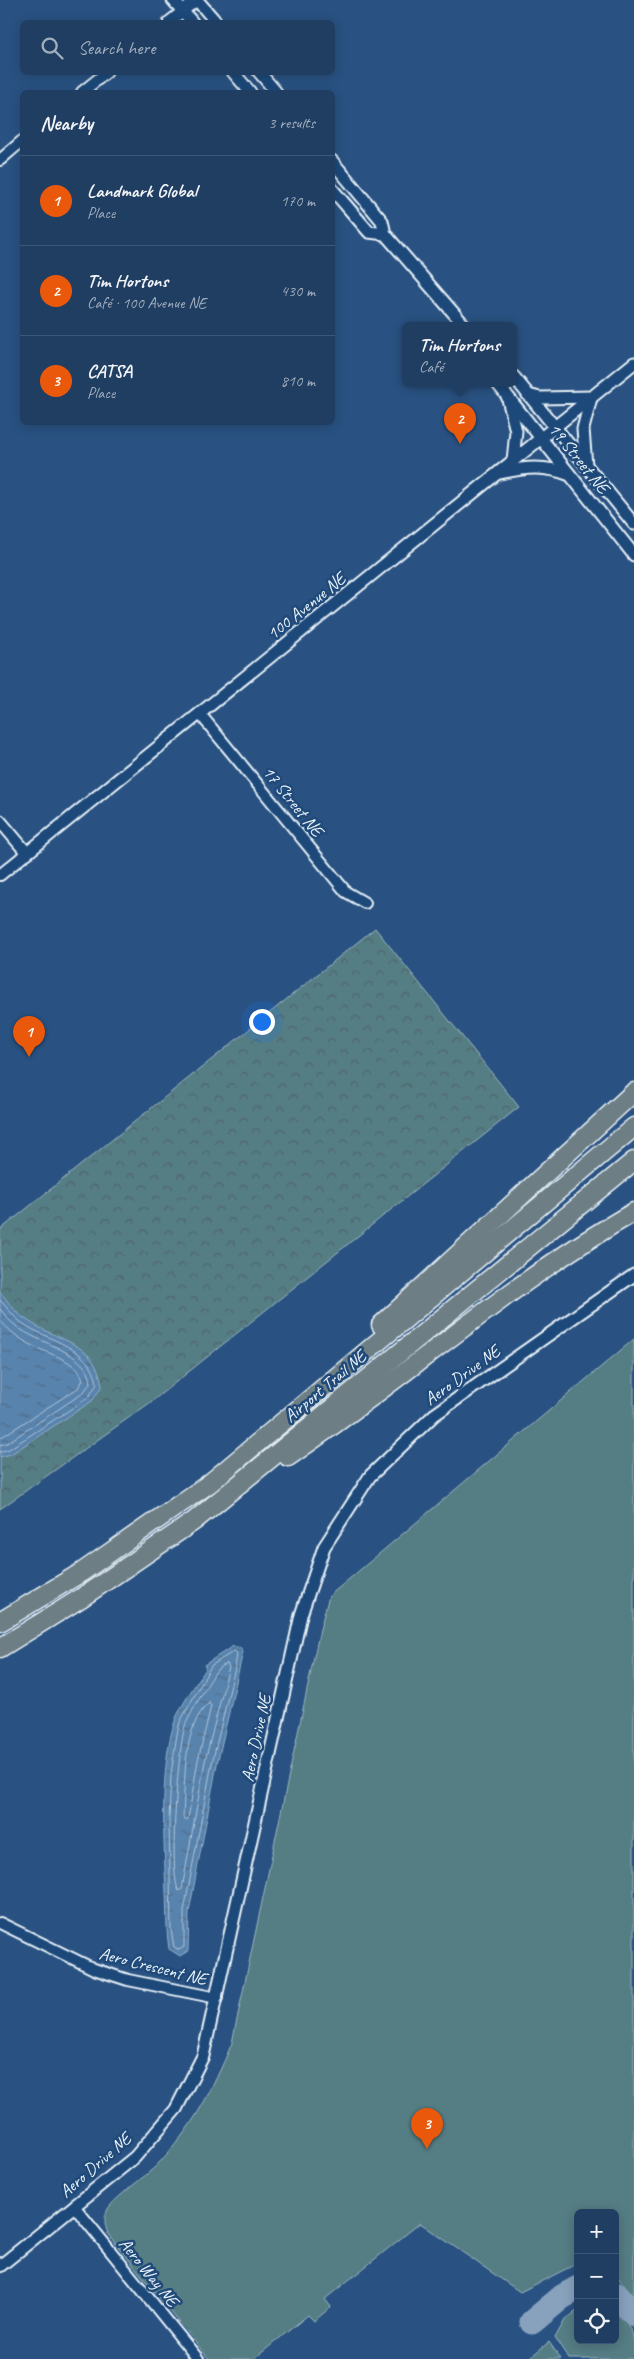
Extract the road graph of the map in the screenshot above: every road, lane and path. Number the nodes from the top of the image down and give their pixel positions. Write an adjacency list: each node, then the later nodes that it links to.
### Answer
1 (173, 0): 3 (street)
2 (197, 0): 3 (street); 6 (street)
3 (182, 11): 4 (street); 5 (street)
4 (171, 20)
5 (190, 20)
6 (214, 20)
7 (103, 75): 10 (street)
8 (236, 75): 11 (street)
9 (262, 75): 12 (street)
10 (84, 90)
11 (248, 90)
12 (274, 90)
13 (20, 143): 14 (street)
14 (0, 160)
15 (335, 165): 17 (street)
16 (335, 193): 17 (street)
17 (385, 234): 18 (street)
18 (460, 322)
19 (634, 363): 24 (street, 100 Avenue NE)
20 (517, 381): 23 (street, 19 Street NE)
21 (500, 387): 22 (street, 19 Street NE)
22 (507, 395): 26 (street, 19 Street NE); 27 (street)
23 (528, 395): 24 (street); 25 (street, 19 Street NE)
24 (592, 397): 25 (street, 100 Avenue NE); 28 (street)
25 (554, 428): 26 (street, 100 Avenue NE); 28 (street, 19 Street NE)
26 (541, 438): 27 (street, 100 Avenue NE); 30 (street, 19 Street NE)
27 (513, 461): 29 (street, 100 Avenue NE)
28 (586, 467): 31 (street, 19 Street NE)
29 (499, 473): 30 (street); 33 (street, 100 Avenue NE)
30 (572, 476): 32 (street, 19 Street NE)
31 (634, 524)
32 (634, 555)
33 (200, 714): 35 (street, 100 Avenue NE); 37 (street, 17 Street NE)
34 (0, 820): 35 (street)
35 (27, 853): 36 (street, 100 Avenue NE)
36 (0, 875)
37 (365, 903)
38 (634, 1092): 43 (highway)
39 (634, 1127): 43 (highway, Airport Trail NE)
40 (634, 1161): 44 (highway, Airport Trail NE)
41 (634, 1212): 44 (highway)
42 (634, 1275): 48 (street, Aero Drive NE)
43 (210, 1483): 45 (highway, Airport Trail NE)
44 (194, 1521): 46 (highway, Airport Trail NE)
45 (0, 1621)
46 (0, 1648)
47 (0, 1924): 48 (street, Aero Crescent NE)
48 (217, 1998): 49 (street, Aero Drive NE)
49 (74, 2206): 50 (street, Aero Drive NE); 51 (street, Aero Way NE)
50 (0, 2266)
51 (198, 2359)

